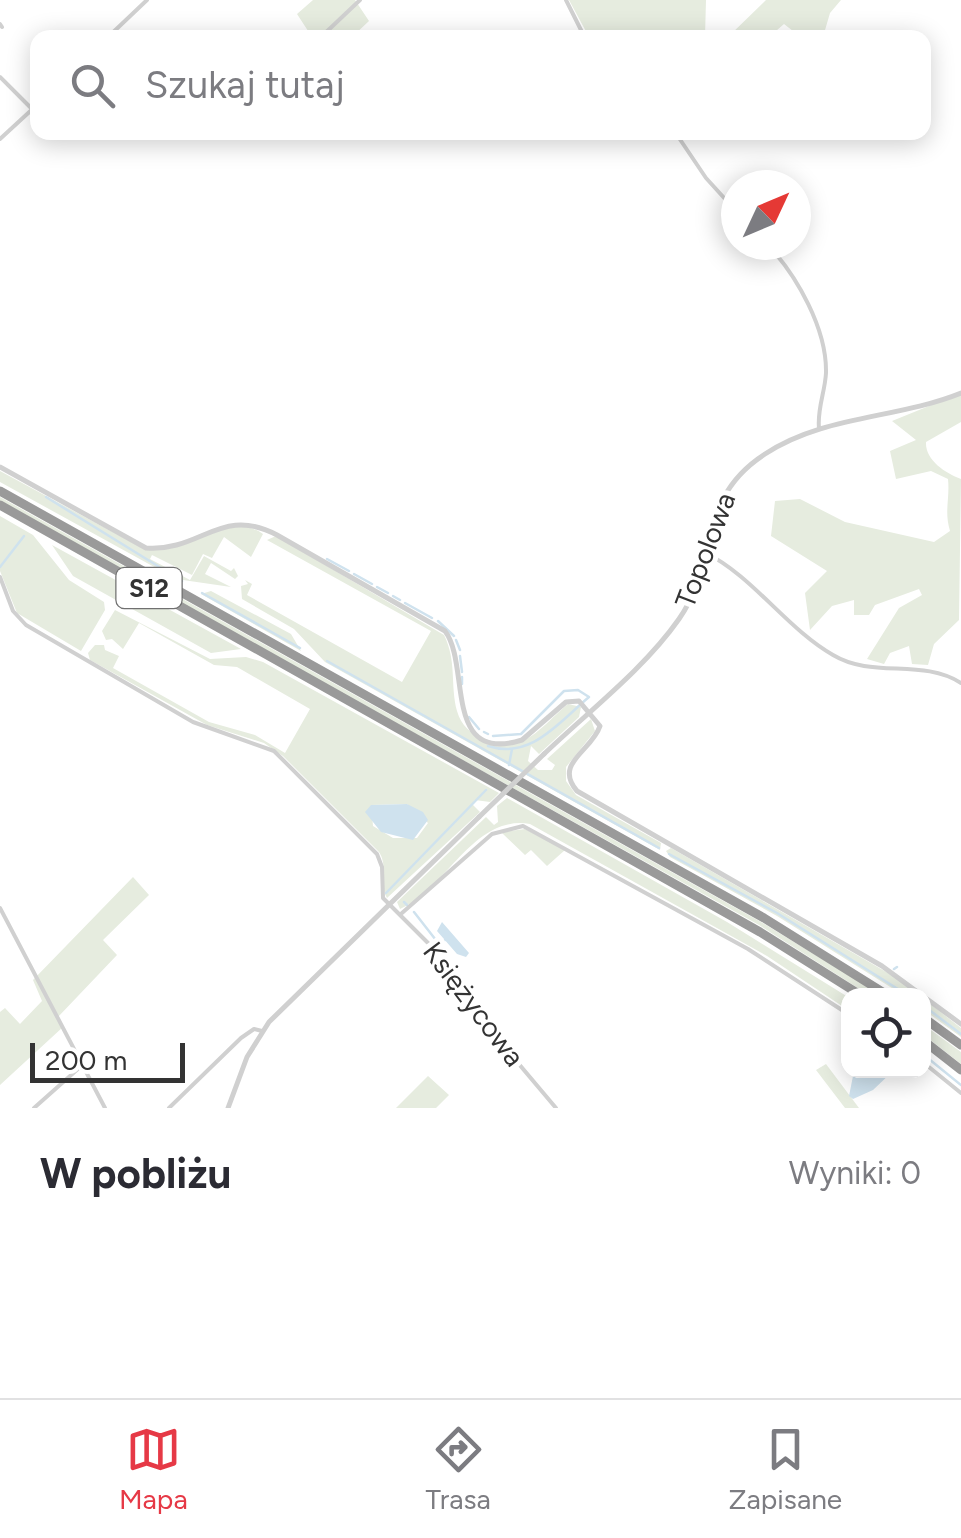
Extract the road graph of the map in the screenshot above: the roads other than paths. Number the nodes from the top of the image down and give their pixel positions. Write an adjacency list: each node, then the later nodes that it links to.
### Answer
1 (147, 0): 4 (street)
2 (360, 0): 5 (street)
3 (566, 0): 6 (street)
4 (116, 30)
5 (328, 30)
6 (582, 30)
7 (0, 77): 8 (street)
8 (30, 107)
9 (30, 111): 10 (street)
10 (0, 140)
11 (680, 140): 12 (street)
12 (721, 194)
13 (779, 260): 15 (street)
14 (961, 393): 15 (street, Topolowa)
15 (819, 428): 19 (street, Topolowa)
16 (0, 468): 22 (street)
17 (0, 490): 27 (highway, S12)
18 (0, 506): 26 (highway, S12)
19 (704, 552): 21 (street); 22 (street, Topolowa)
20 (0, 577): 23 (street)
21 (961, 682)
22 (588, 711): 23 (street, Topolowa, bridge); 30 (street)
23 (389, 904): 25 (street, Księżycowa); 31 (street)
24 (0, 908): 34 (street)
25 (402, 913): 28 (street); 42 (street, Księżycowa)
26 (849, 988)
27 (876, 988)
28 (841, 1009)
29 (931, 1023): 32 (highway)
30 (961, 1024)
31 (262, 1031): 40 (street); 41 (street)
32 (961, 1045)
33 (931, 1046): 36 (highway)
34 (81, 1068): 38 (street); 39 (street)
35 (931, 1069): 37 (street)
36 (961, 1070)
37 (961, 1093)
38 (34, 1108)
39 (105, 1108)
40 (169, 1108)
41 (228, 1108)
42 (556, 1108)

